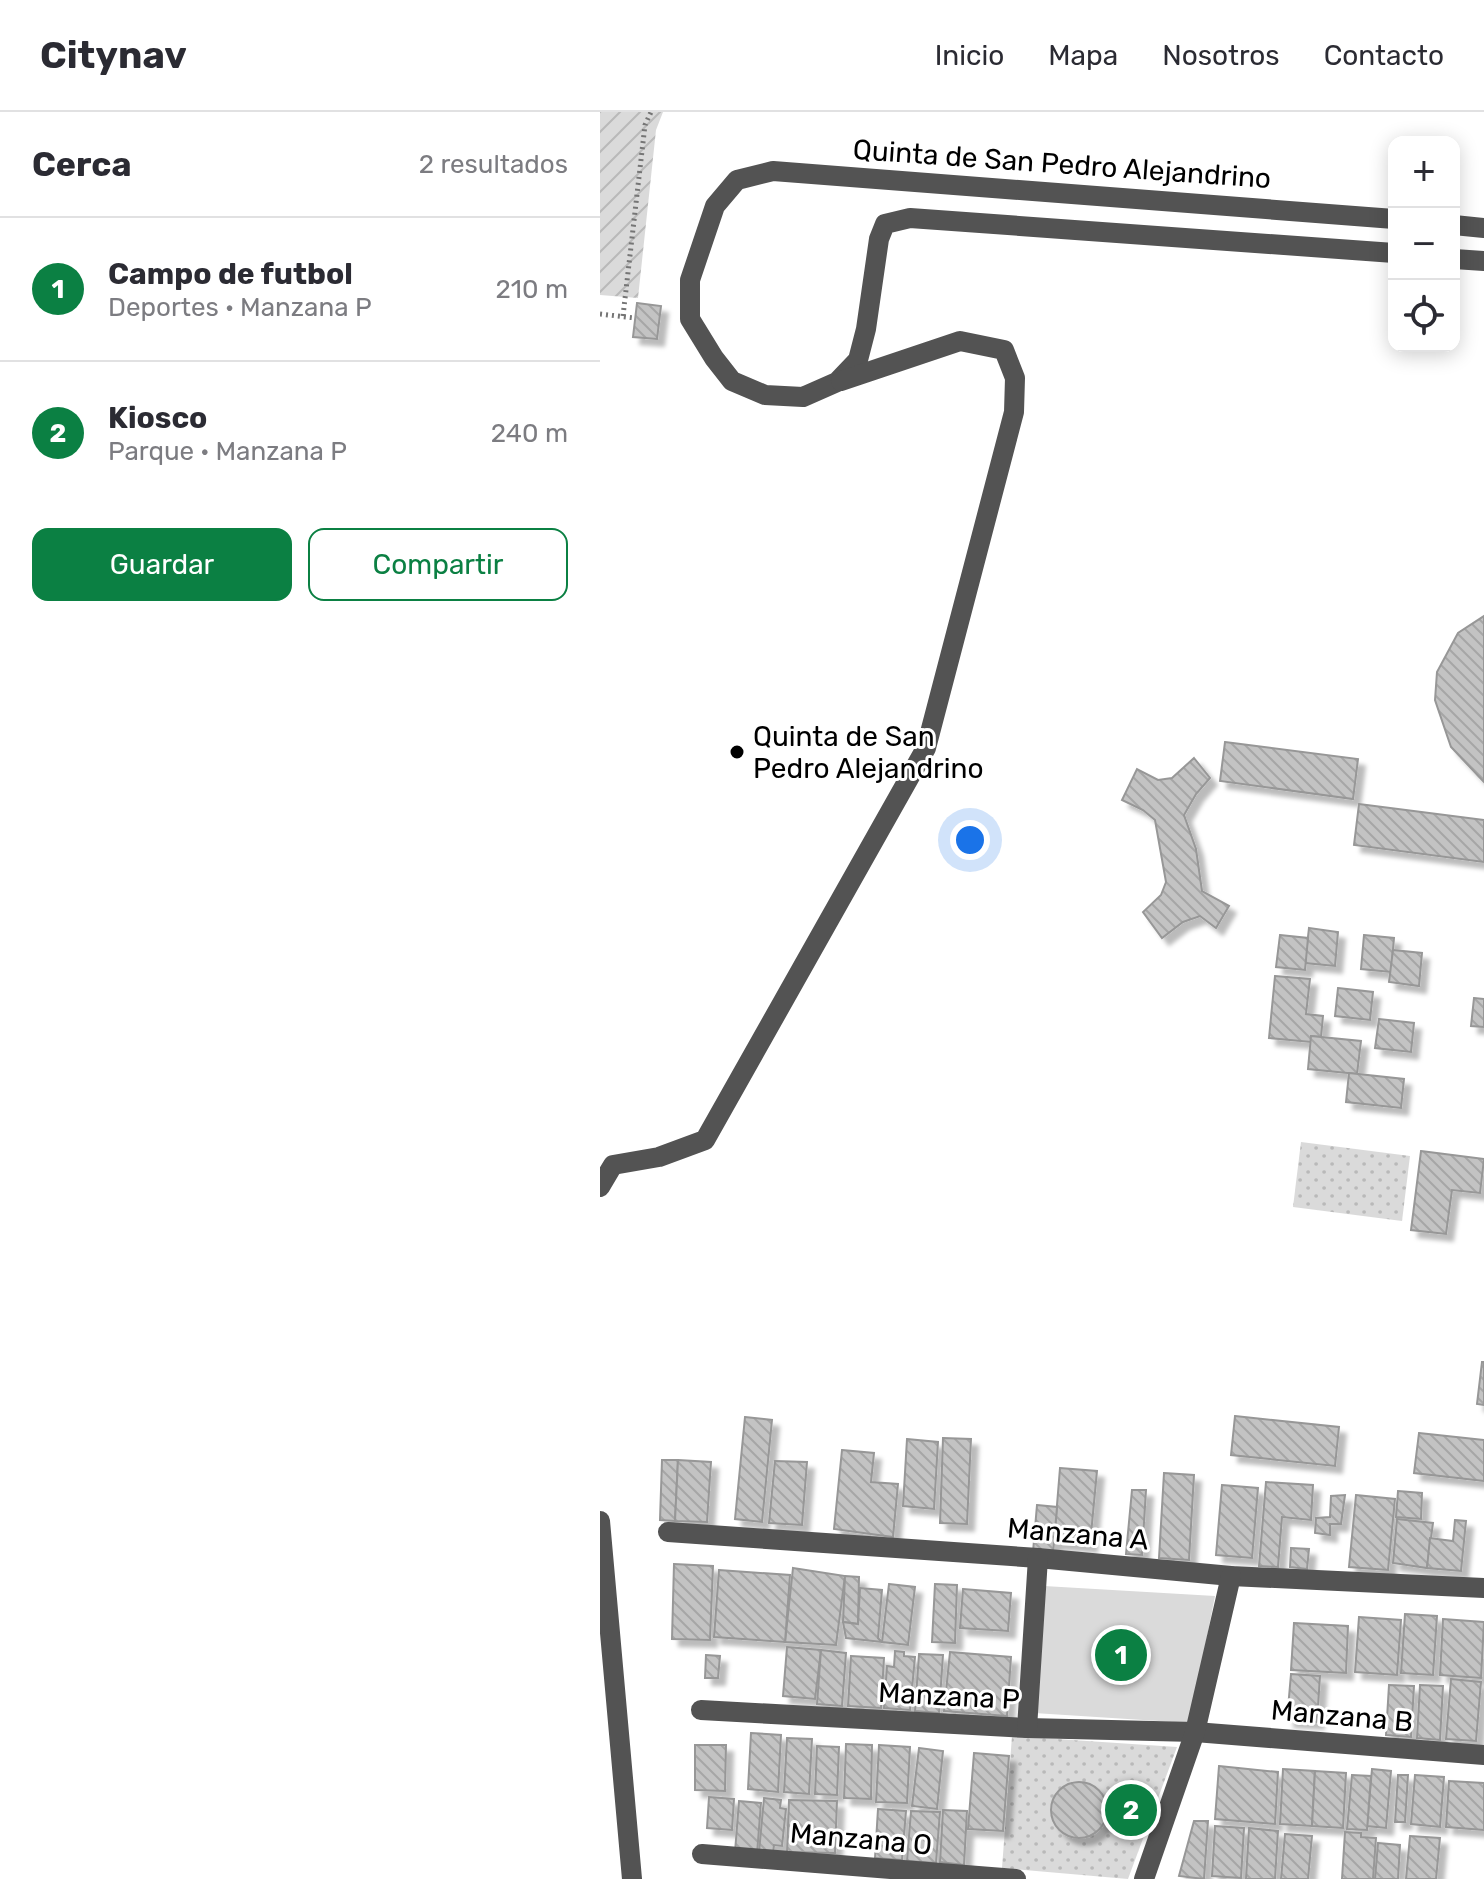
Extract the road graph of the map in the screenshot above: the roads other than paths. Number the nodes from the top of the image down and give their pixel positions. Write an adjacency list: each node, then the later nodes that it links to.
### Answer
1 (1076, 193): 2 (street, Quinta de San Pedro Alejandrino); 4 (street); 9 (street, Quinta de San Pedro Alejandrino)
2 (1388, 219)
3 (1460, 226): 5 (street)
4 (1072, 228): 6 (street); 9 (street)
5 (1484, 228)
6 (1388, 253)
7 (1460, 259): 8 (street)
8 (1484, 261)
9 (837, 382): 10 (street, Quinta de San Pedro Alejandrino)
10 (600, 1187)
11 (600, 1521): 21 (street)
12 (668, 1532): 13 (street, Manzana A)
13 (1038, 1558): 14 (street, Manzana A); 17 (street)
14 (1231, 1576): 15 (street, Manzana A); 18 (street)
15 (1484, 1588)
16 (701, 1710): 17 (street, Manzana P)
17 (1027, 1728): 18 (street, Manzana P)
18 (1195, 1732): 19 (street, Manzana B); 23 (street)
19 (1484, 1755)
20 (702, 1854): 22 (street, Manzana O)
21 (632, 1879)
22 (1016, 1879)
23 (1144, 1879)

